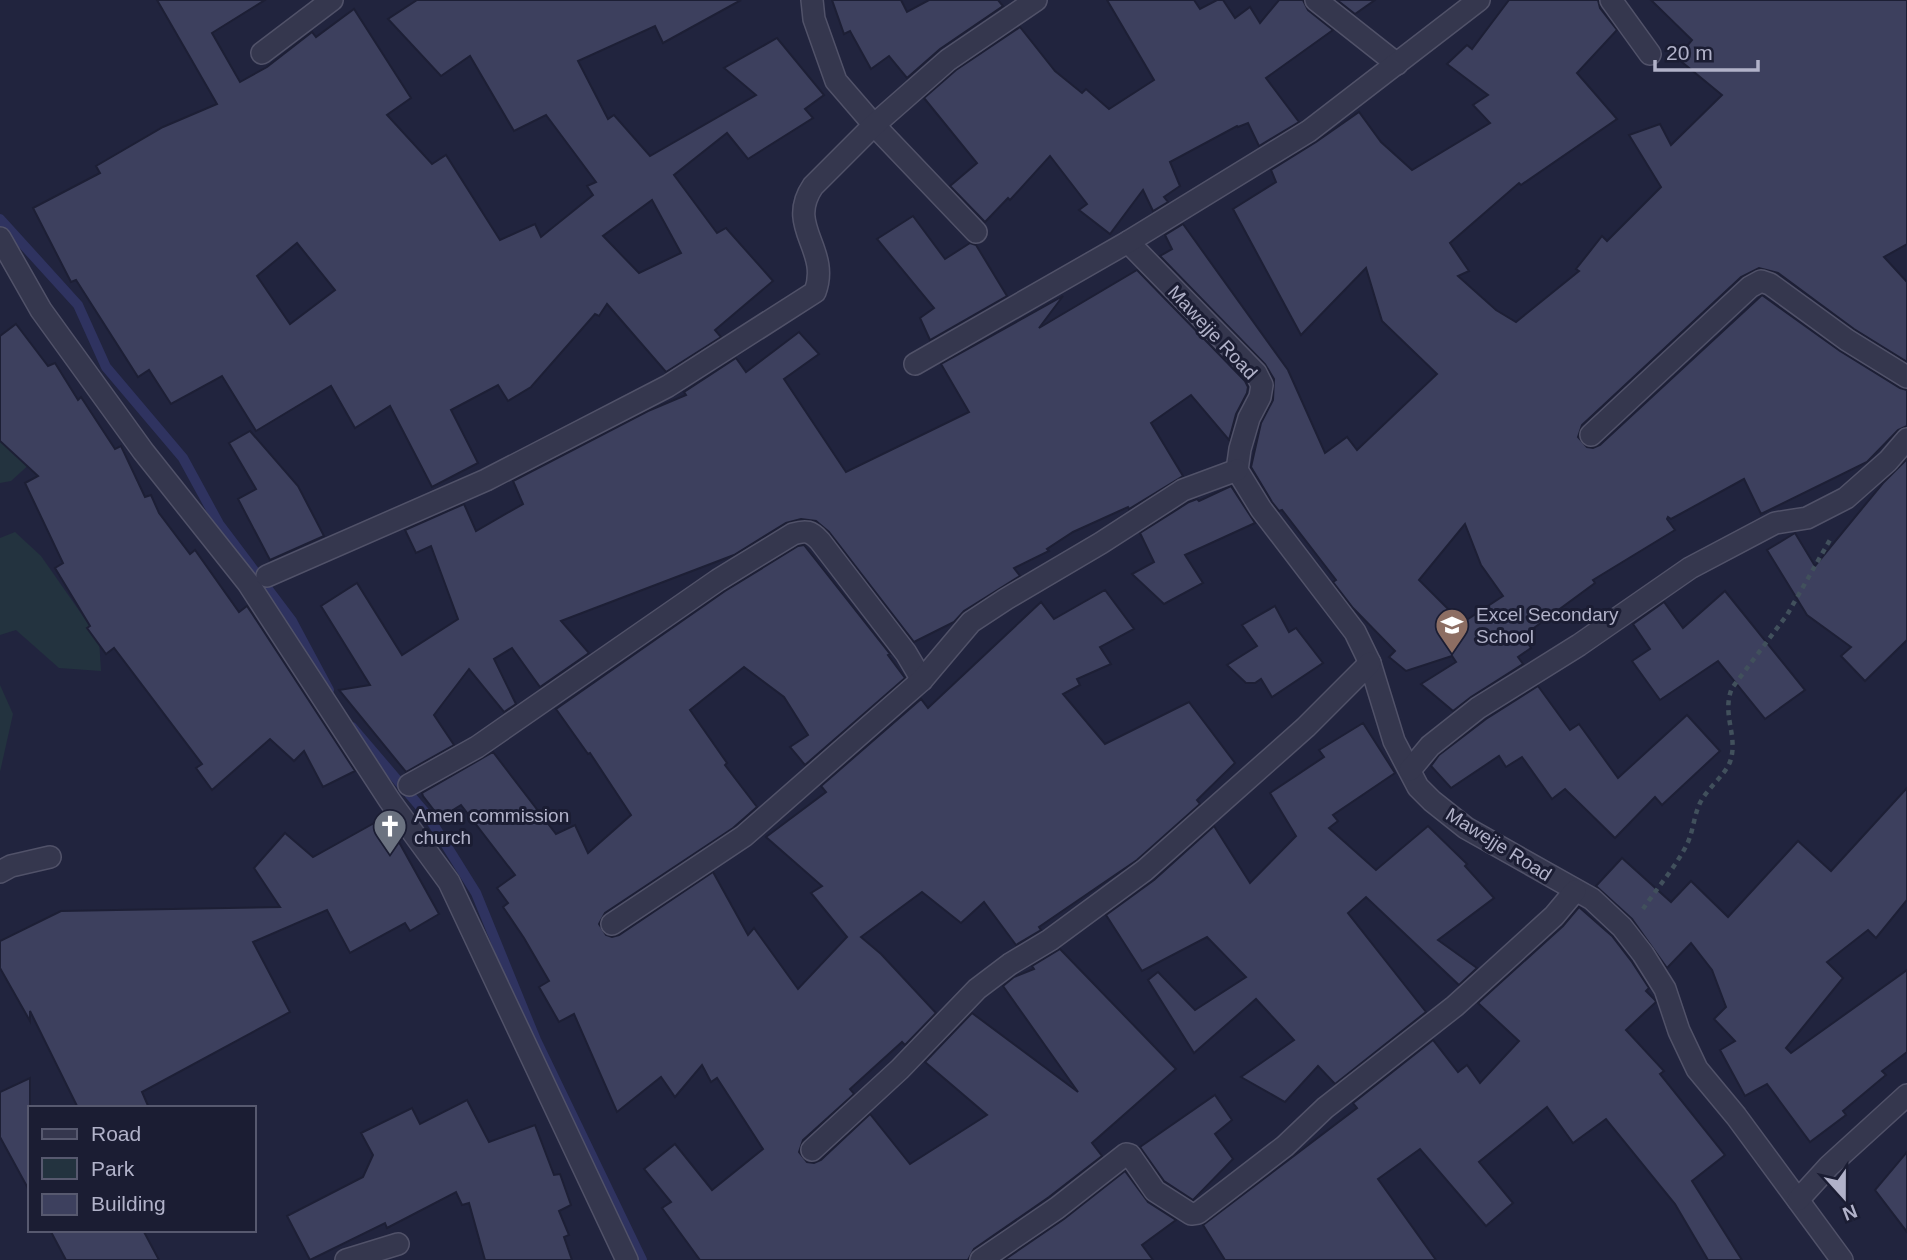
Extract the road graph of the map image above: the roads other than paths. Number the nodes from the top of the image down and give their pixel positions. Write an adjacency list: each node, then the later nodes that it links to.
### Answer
1 (332, 0): 7 (street)
2 (812, 0): 10 (street)
3 (1036, 0): 10 (street)
4 (1316, 0): 9 (street)
5 (1479, 0): 9 (street)
6 (1611, 0): 8 (street)
7 (262, 53)
8 (1650, 54)
9 (1397, 64): 13 (street)
10 (873, 125): 11 (street); 19 (street)
11 (976, 232)
12 (0, 239): 33 (street)
13 (1128, 242): 14 (street); 18 (street, Mawejje Road)
14 (915, 364)
15 (1907, 377): 16 (street)
16 (1591, 435)
17 (1907, 439): 22 (street)
18 (1237, 470): 20 (street, Mawejje Road); 21 (street)
19 (267, 576)
20 (1370, 663): 22 (street, Mawejje Road); 29 (street)
21 (922, 680): 23 (street); 27 (street)
22 (1410, 770): 26 (street, Mawejje Road)
23 (409, 785)
24 (50, 857): 25 (street)
25 (0, 872)
26 (1575, 891): 30 (street, Mawejje Road); 34 (street)
27 (612, 925)
28 (1907, 1095): 30 (street)
29 (812, 1150)
30 (1798, 1200): 35 (street, Mawejje Road)
31 (398, 1244): 32 (street)
32 (346, 1260)
33 (627, 1260)
34 (981, 1260)
35 (1842, 1260)

